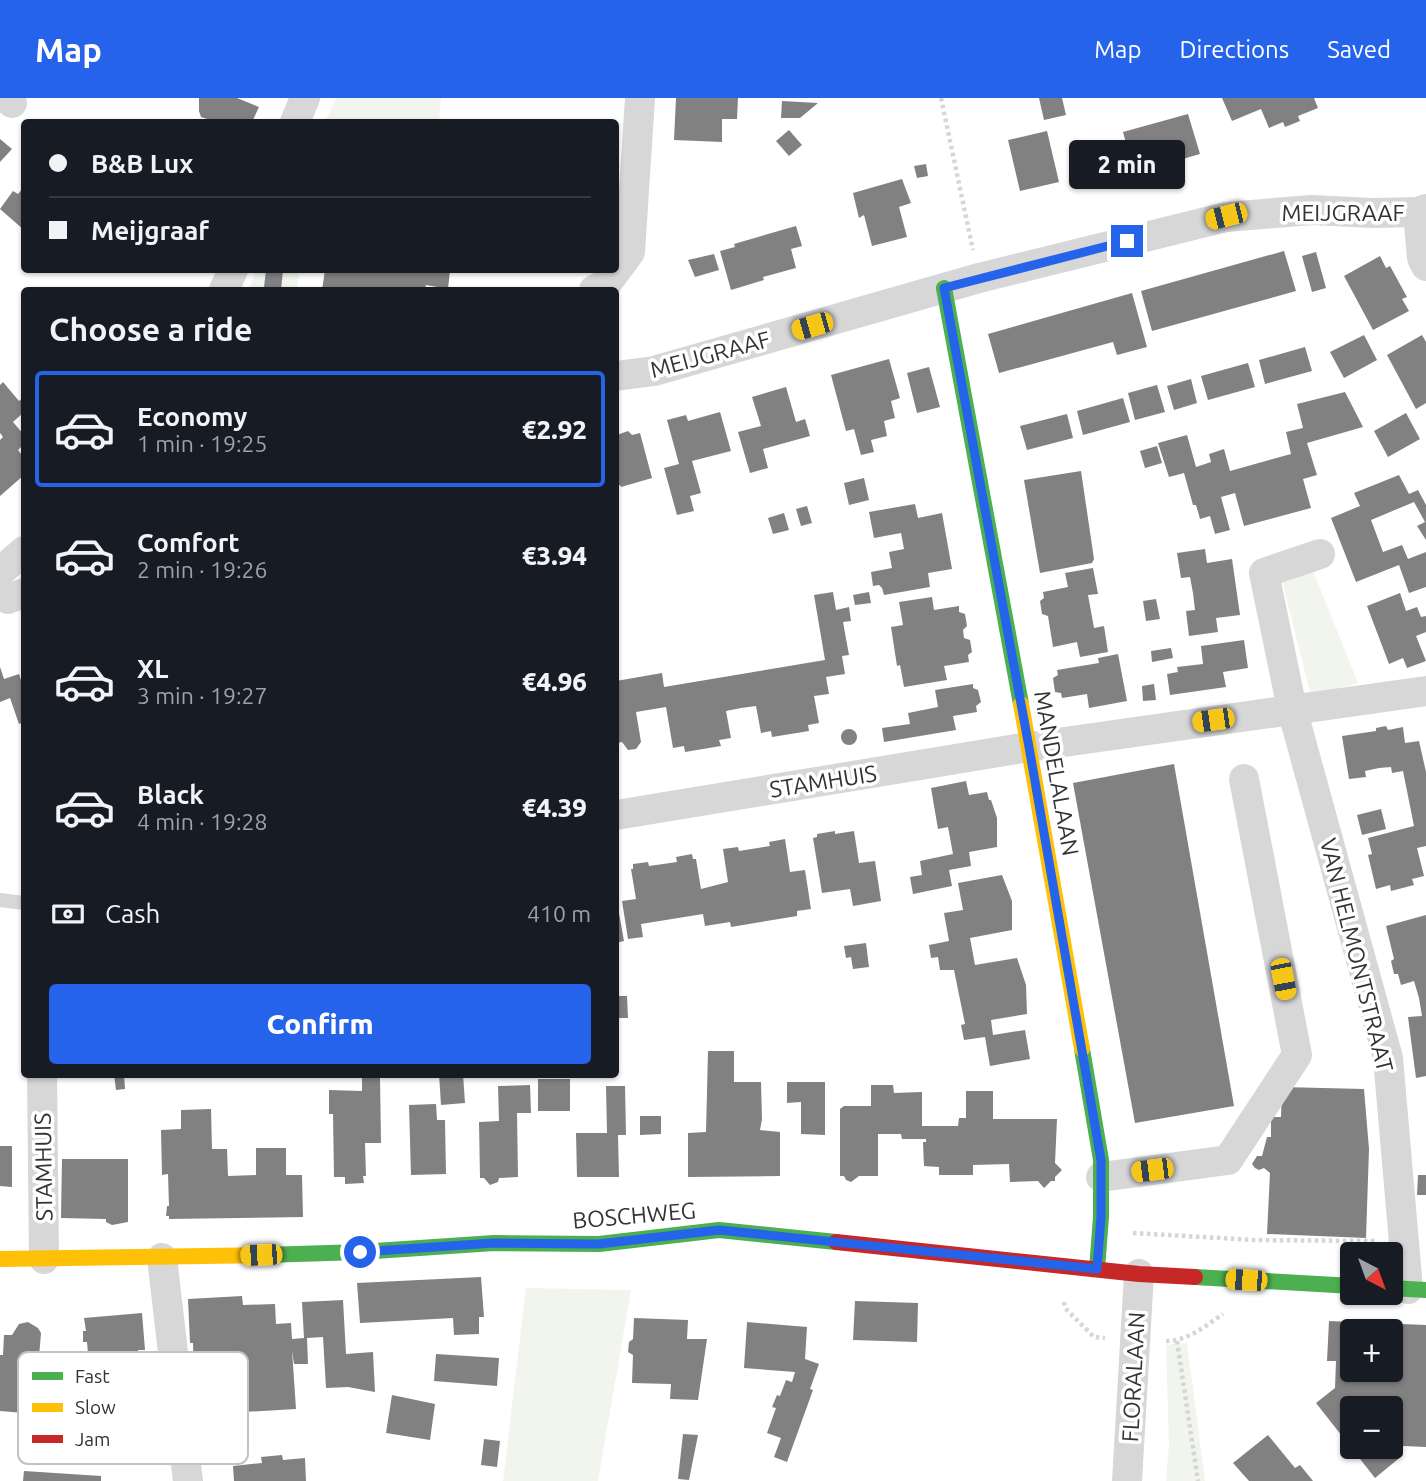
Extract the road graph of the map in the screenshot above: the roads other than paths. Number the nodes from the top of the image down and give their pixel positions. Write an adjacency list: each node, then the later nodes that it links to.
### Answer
1 (305, 98): 3 (street)
2 (640, 98): 6 (street)
3 (296, 119)
4 (1422, 211): 5 (street); 9 (street, MEIJGRAAF)
5 (1426, 266)
6 (619, 267)
7 (615, 273): 8 (street)
8 (600, 287)
9 (944, 288): 10 (street, MEIJGRAAF); 18 (street, MANDELALAAN)
10 (619, 376)
11 (21, 554): 13 (street)
12 (1320, 554): 17 (street, VAN HELMONTSTRAAT)
13 (0, 572)
14 (21, 594): 15 (street)
15 (0, 595)
16 (1426, 691): 17 (street)
17 (1292, 709): 18 (street); 31 (street, VAN HELMONTSTRAAT)
18 (1029, 747): 20 (street, STAMHUIS); 24 (street, MANDELALAAN)
19 (1244, 779): 24 (street)
20 (619, 815)
21 (0, 900): 22 (lane)
22 (21, 903)
23 (42, 1078): 27 (street, STAMHUIS)
24 (1101, 1177): 28 (street, MANDELALAAN)
25 (162, 1258): 27 (street, BOSCHWEG); 28 (street, BOSCHWEG); 32 (street)
26 (0, 1259): 27 (street, BOSCHWEG)
27 (44, 1259)
28 (1097, 1269): 29 (street, BOSCHWEG)
29 (1139, 1273): 30 (street, BOSCHWEG); 33 (street, FLORALAAN)
30 (1340, 1285)
31 (1409, 1289)
32 (173, 1352)
33 (1127, 1481)

